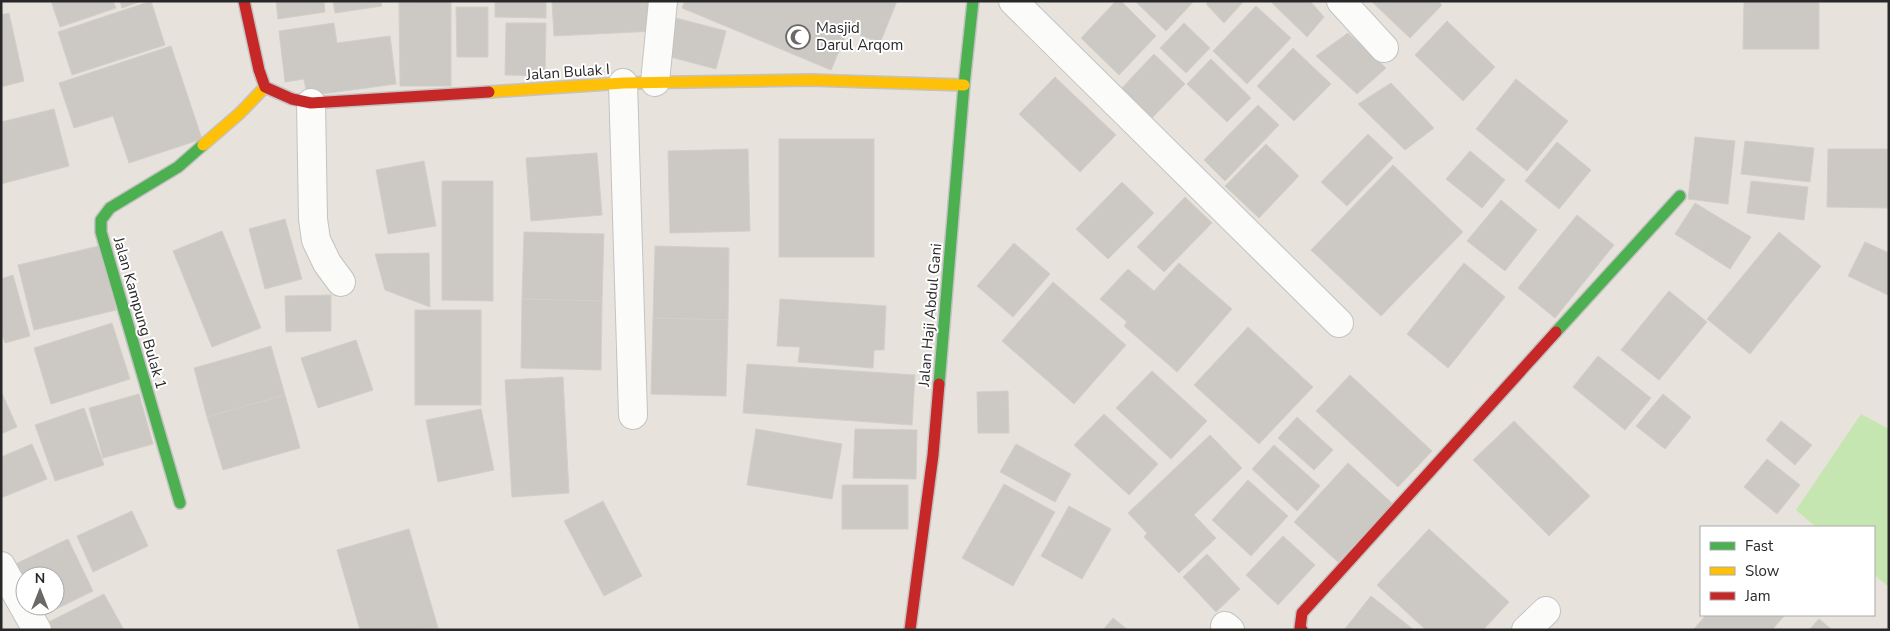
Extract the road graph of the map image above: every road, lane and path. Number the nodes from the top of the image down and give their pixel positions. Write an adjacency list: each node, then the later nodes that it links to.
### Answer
1 (244, 1): 10 (street)
2 (663, 1): 7 (street)
3 (974, 1): 9 (street, Jalan Haji Abdul Gani)
4 (1013, 1): 14 (street)
5 (1341, 1): 6 (street)
6 (1384, 48)
7 (655, 82): 8 (street, Jalan Bulak I); 9 (street, Jalan Bulak I)
8 (623, 83): 11 (street, Jalan Bulak I); 15 (street)
9 (964, 85): 21 (street, Jalan Haji Abdul Gani)
10 (265, 87): 11 (street, Jalan Bulak I); 16 (street, Jalan Kampung Bulak 1)
11 (311, 103): 13 (street)
12 (1680, 196): 22 (street)
13 (341, 282)
14 (1339, 323)
15 (633, 415)
16 (180, 502)
17 (1, 566): 18 (street)
18 (12, 605): 20 (street)
19 (1546, 611): 23 (street)
20 (37, 630)
21 (910, 630)
22 (1302, 630)
23 (1526, 630)

